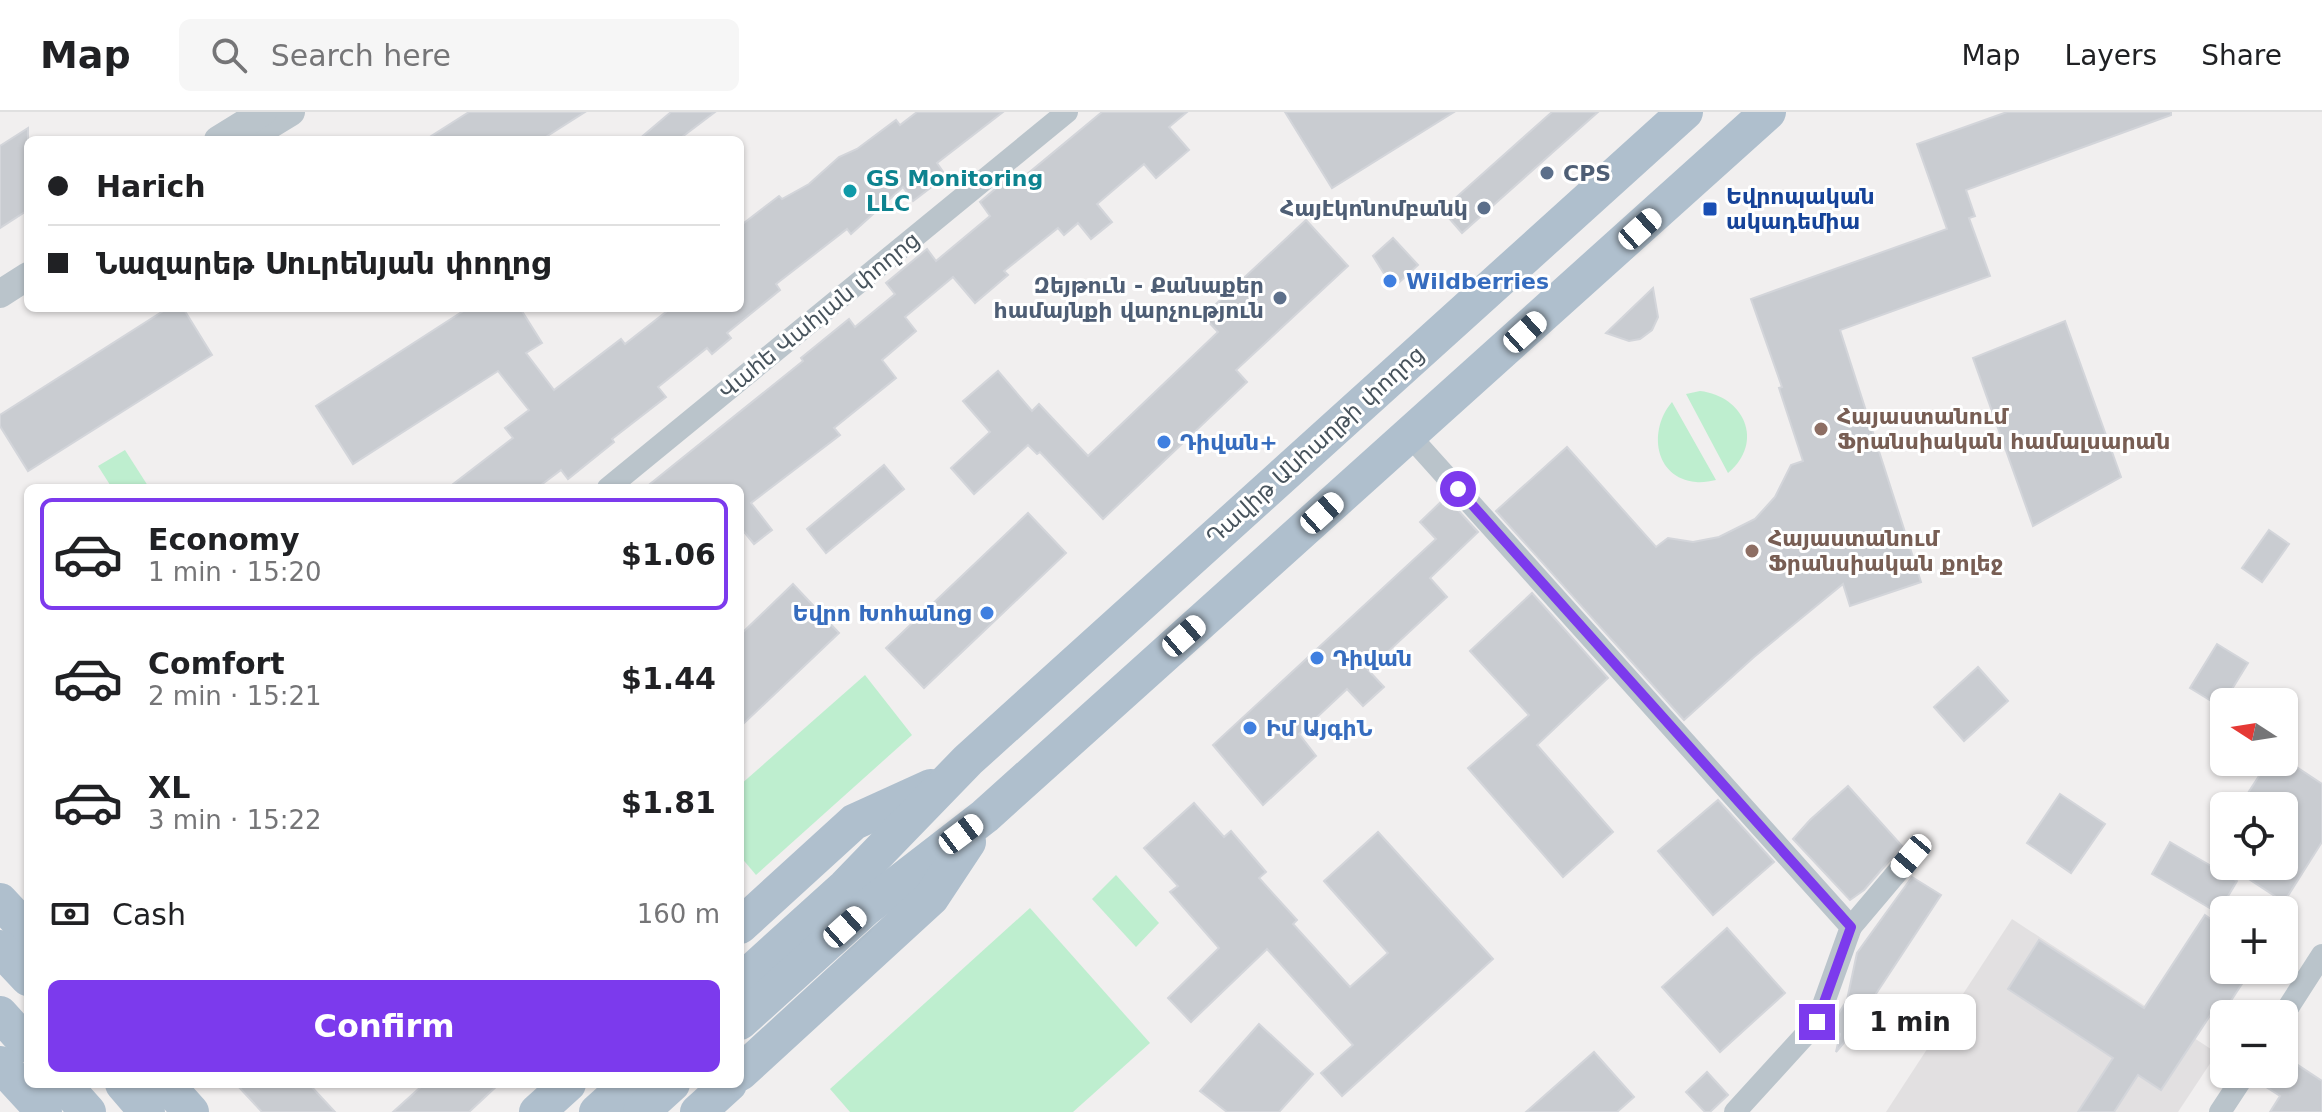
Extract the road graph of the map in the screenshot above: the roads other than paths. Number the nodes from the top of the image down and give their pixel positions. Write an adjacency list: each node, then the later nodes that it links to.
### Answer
1 (263, 112): 6 (street)
2 (291, 112): 7 (street)
3 (1067, 112): 13 (street, Վահե Վահյան փողոց)
4 (1685, 112): 14 (main road, Դավիթ Անհաղթի փողոց)
5 (1768, 112): 12 (main road)
6 (224, 136)
7 (252, 136)
8 (24, 260): 9 (street)
9 (0, 275)
10 (24, 279): 11 (street)
11 (0, 294)
12 (1409, 435): 15 (main road); 20 (street)
13 (613, 484)
14 (947, 780): 18 (main road, Դավիթ Անհաղթի փողոց); 24 (main road, Դավիթ Անհաղթի փողոց)
15 (985, 816): 27 (main road); 30 (main road)
16 (1911, 856): 20 (street)
17 (0, 901): 19 (main road)
18 (744, 922)
19 (24, 927)
20 (1851, 927): 47 (street)
21 (0, 948): 23 (main road)
22 (2322, 955): 25 (street)
23 (24, 974)
24 (744, 978)
25 (2293, 1000)
26 (0, 1014): 28 (main road)
27 (744, 1018)
28 (24, 1041)
29 (0, 1064): 39 (main road)
30 (744, 1069)
31 (67, 1088): 40 (main road)
32 (126, 1088): 41 (main road)
33 (170, 1088): 42 (main road)
34 (564, 1088): 43 (main road)
35 (624, 1088): 44 (main road)
36 (668, 1088): 45 (main road)
37 (725, 1088): 46 (main road)
38 (2236, 1088): 48 (street)
39 (44, 1112)
40 (88, 1112)
41 (147, 1112)
42 (191, 1112)
43 (537, 1112)
44 (597, 1112)
45 (641, 1112)
46 (698, 1112)
47 (1735, 1112)
48 (2220, 1112)

